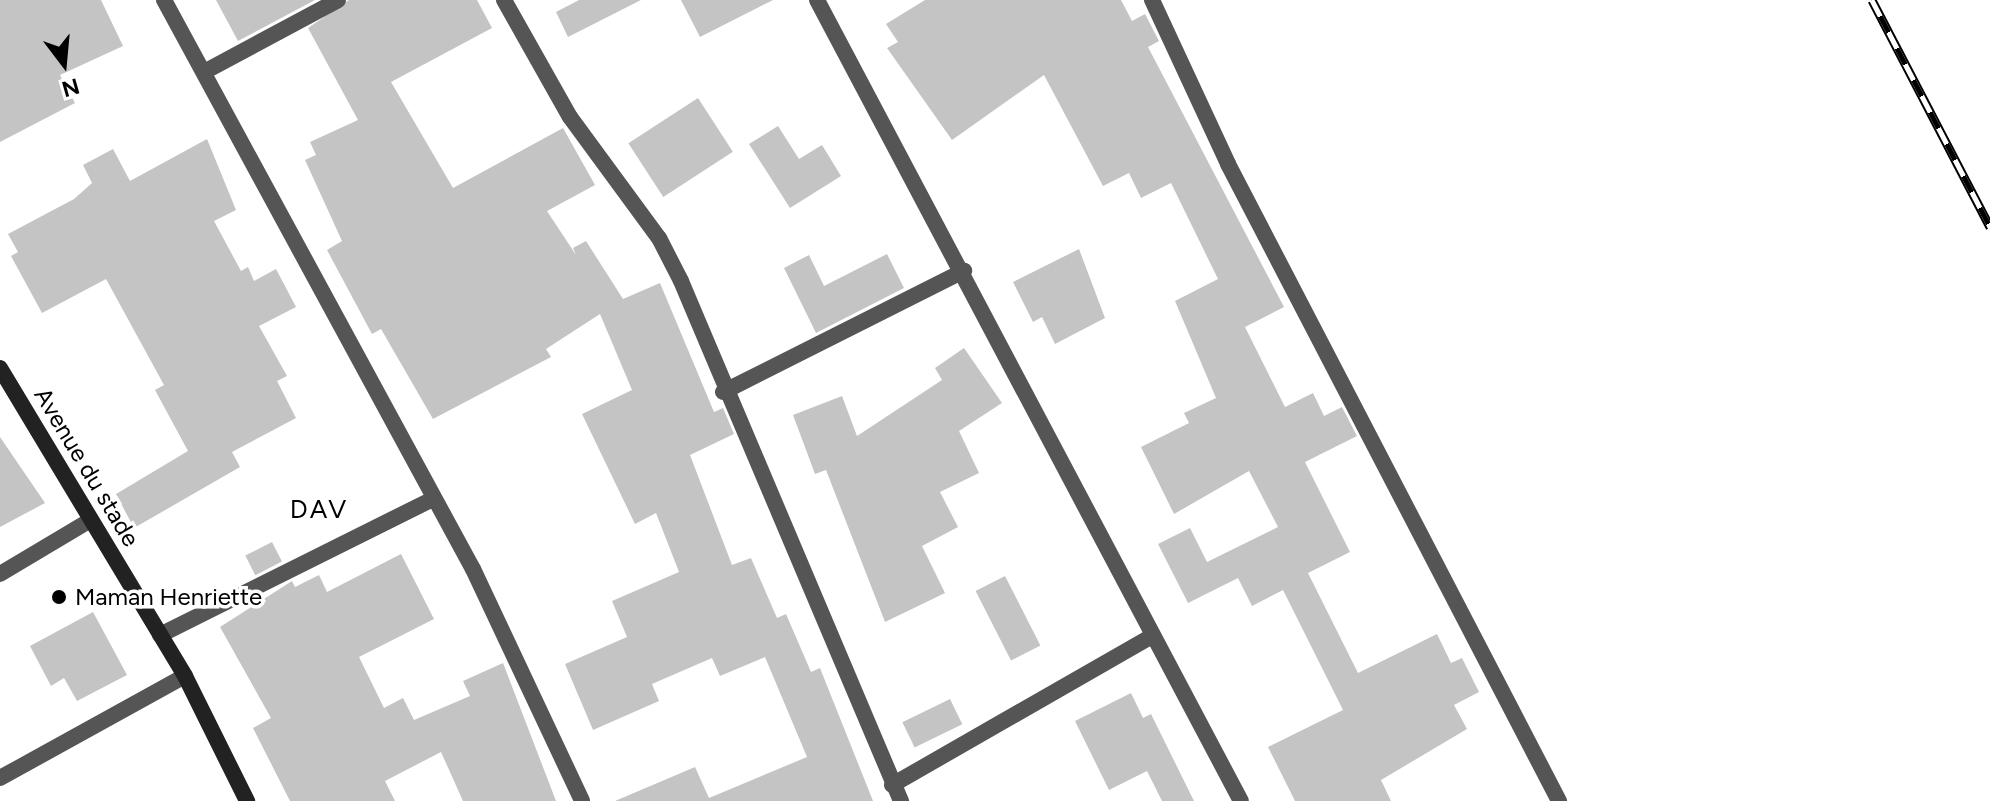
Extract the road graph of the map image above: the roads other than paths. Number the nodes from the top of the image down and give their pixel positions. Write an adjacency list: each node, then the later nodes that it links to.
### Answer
1 (164, 0): 6 (street)
2 (338, 0): 6 (street)
3 (504, 0): 9 (street)
4 (817, 0): 7 (street)
5 (1152, 0): 22 (street)
6 (204, 72): 10 (street)
7 (964, 271): 9 (street); 14 (street)
8 (0, 368): 11 (street, Avenue du stade)
9 (723, 392): 17 (street)
10 (431, 500): 13 (street); 19 (street)
11 (89, 521): 12 (street); 13 (street, Avenue du stade)
12 (0, 574)
13 (160, 635): 15 (street, Avenue du stade)
14 (1149, 638): 17 (street); 21 (street)
15 (185, 676): 16 (street); 18 (street, Avenue du stade)
16 (0, 778)
17 (892, 785): 20 (street)
18 (247, 801)
19 (582, 801)
20 (901, 801)
21 (1241, 801)
22 (1559, 801)

